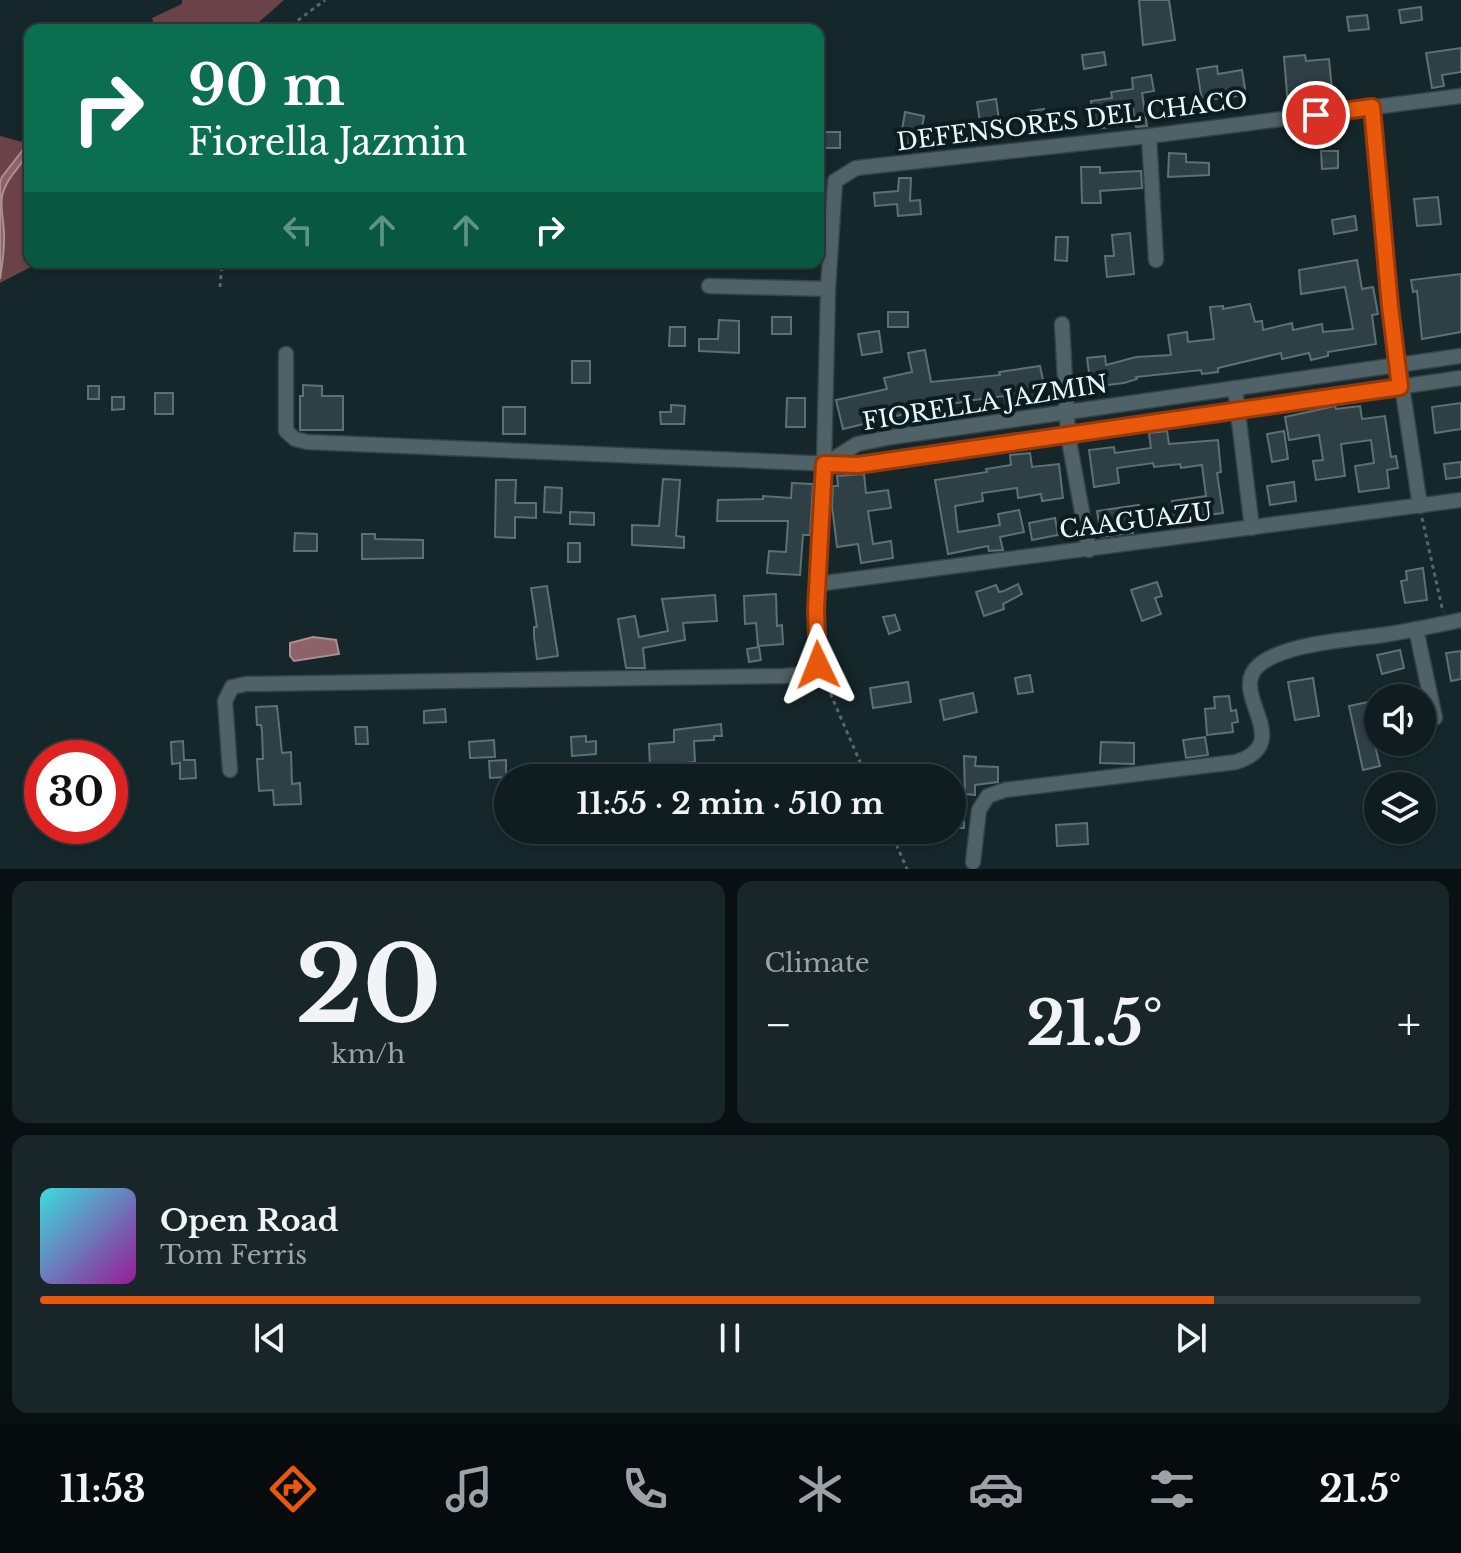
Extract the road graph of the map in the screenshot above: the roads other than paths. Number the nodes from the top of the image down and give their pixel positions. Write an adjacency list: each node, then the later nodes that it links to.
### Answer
1 (1461, 96): 2 (street, DEFENSORES DEL CHACO)
2 (1372, 107): 3 (street, DEFENSORES DEL CHACO); 10 (street)
3 (1149, 136): 4 (street); 6 (street, DEFENSORES DEL CHACO)
4 (1156, 260)
5 (709, 286): 6 (street)
6 (828, 289): 17 (street)
7 (1062, 324): 14 (street)
8 (286, 354): 17 (street)
9 (1461, 356): 10 (street, FIORELLA JAZMIN)
10 (1397, 365): 12 (street); 13 (street, FIORELLA JAZMIN)
11 (1461, 378): 12 (street, FIORELLA JAZMIN)
12 (1400, 387): 15 (street, FIORELLA JAZMIN); 19 (street)
13 (1235, 388): 14 (street, FIORELLA JAZMIN); 15 (street)
14 (1066, 410): 16 (street); 17 (street, FIORELLA JAZMIN)
15 (1238, 411): 16 (street, FIORELLA JAZMIN); 20 (street)
16 (1068, 435): 17 (street, FIORELLA JAZMIN); 21 (street)
17 (824, 464): 22 (street)
18 (1461, 500): 19 (street, CAAGUAZU)
19 (1420, 506): 20 (street, CAAGUAZU)
20 (1252, 528): 21 (street, CAAGUAZU)
21 (1089, 550): 22 (street, CAAGUAZU)
22 (817, 584): 26 (street)
23 (1461, 620): 24 (street)
24 (1416, 629): 25 (street); 27 (street)
25 (1428, 684)
26 (230, 770)
27 (973, 862)

